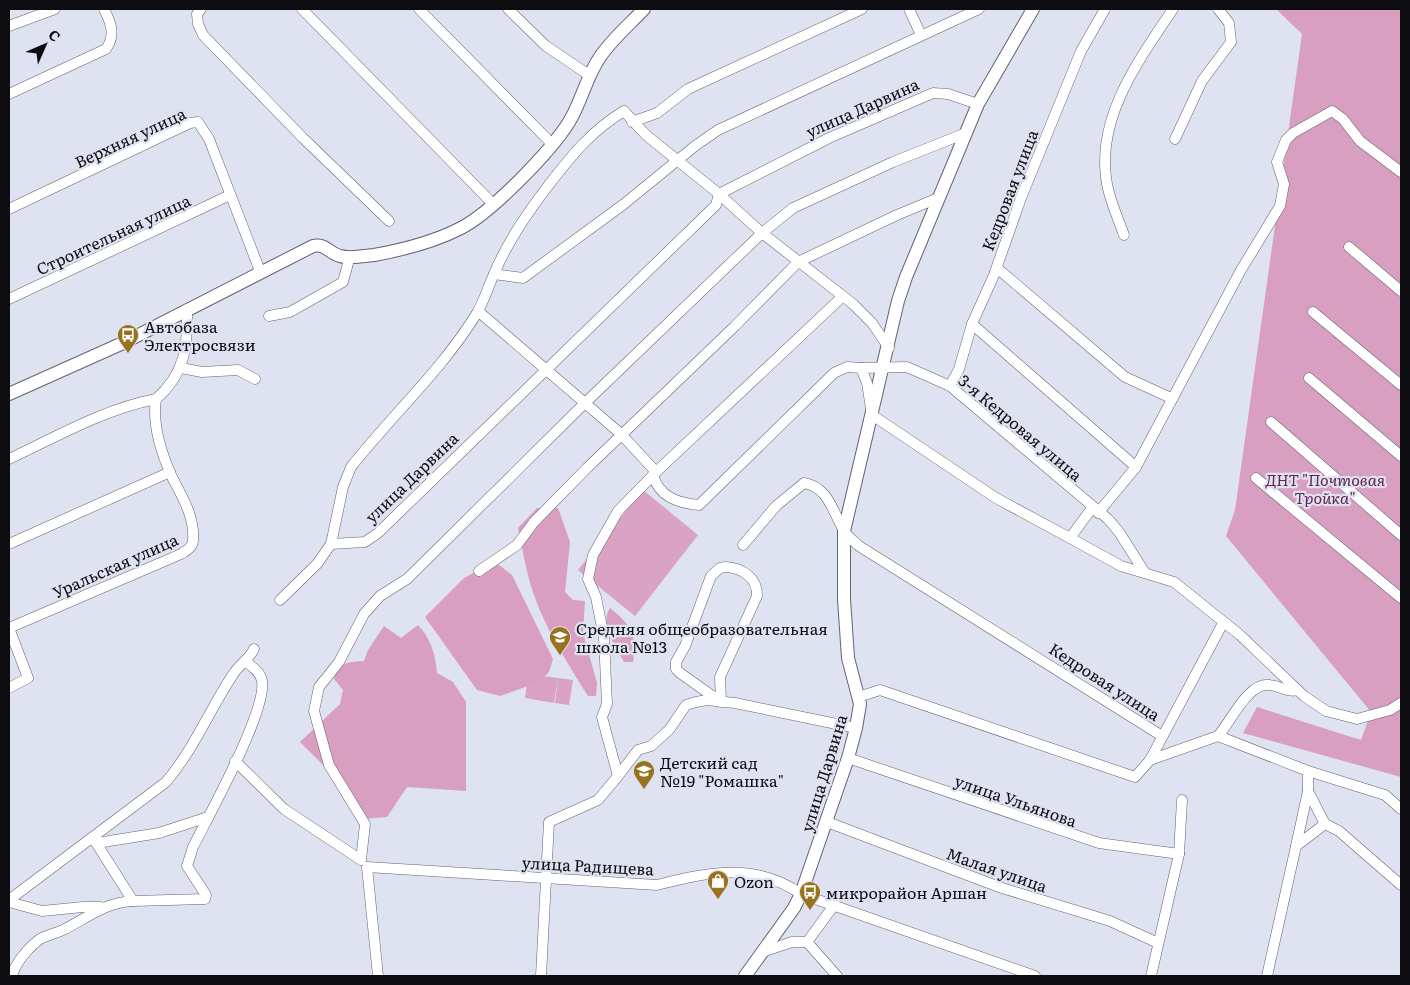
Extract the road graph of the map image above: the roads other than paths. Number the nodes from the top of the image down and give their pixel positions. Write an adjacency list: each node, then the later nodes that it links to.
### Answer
1 (55, 9): 15 (street)
2 (104, 9): 18 (street)
3 (201, 9): 31 (street)
4 (302, 9): 29 (street)
5 (419, 9): 23 (street)
6 (508, 9): 17 (street)
7 (862, 9): 20 (street)
8 (909, 9): 16 (street)
9 (979, 9): 16 (street)
10 (1033, 9): 19 (street)
11 (1105, 9): 37 (street, Кедровая улица)
12 (1173, 9): 33 (street)
13 (1218, 9): 22 (street)
14 (640, 10): 17 (street)
15 (9, 26)
16 (921, 35): 24 (street)
17 (589, 75): 23 (street)
18 (9, 94)
19 (978, 104): 21 (street); 26 (street, улица Дарвина)
20 (632, 122): 24 (street); 39 (street, улица Дарвина)
21 (966, 133): 28 (street); 32 (street)
22 (1175, 139)
23 (553, 146): 29 (street)
24 (680, 161): 26 (street); 39 (street)
25 (1401, 172): 58 (street)
26 (719, 194): 32 (street); 52 (street, улица Дарвина)
27 (230, 195): 30 (street, Верхняя улица); 38 (street, Верхняя улица); 42 (street, Строительная улица)
28 (938, 198): 36 (street); 48 (street)
29 (493, 204): 35 (street)
30 (9, 209)
31 (389, 220)
32 (762, 233): 36 (street); 60 (street)
33 (1124, 235)
34 (1350, 247): 40 (street)
35 (350, 256): 38 (street); 46 (street)
36 (798, 262): 41 (street); 63 (street)
37 (997, 268): 47 (street, Кедровая улица); 58 (street)
38 (260, 271): 43 (street)
39 (494, 274): 44 (street, улица Дарвина)
40 (1401, 291)
41 (842, 297): 48 (street); 68 (street)
42 (9, 299)
43 (187, 309): 50 (street); 57 (street)
44 (478, 311): 52 (street); 75 (street, улица Дарвина)
45 (1314, 312): 55 (street)
46 (269, 316)
47 (972, 324): 56 (street, Кедровая улица); 66 (street)
48 (889, 348): 49 (street)
49 (884, 366): 51 (street, 3-я Кедровая улица); 56 (street, 3-я Кедровая улица); 61 (street, улица Дарвина)
50 (181, 368): 54 (street); 59 (street)
51 (861, 368): 61 (street, улица Дарвина); 68 (street)
52 (546, 369): 60 (street); 75 (street, улица Дарвина)
53 (1310, 378): 64 (street)
54 (255, 379)
55 (1401, 385)
56 (950, 386): 70 (street, 3-я Кедровая улица)
57 (9, 394)
58 (1171, 398): 66 (street)
59 (156, 399): 65 (street); 67 (street, Уральская улица)
60 (585, 403): 63 (street); 107 (street)
61 (872, 415): 71 (street, улица Дарвина); 73 (street)
62 (1271, 422): 72 (street)
63 (622, 434): 68 (street); 77 (street)
64 (1401, 456)
65 (9, 459)
66 (1136, 467): 70 (street)
67 (170, 472): 74 (street); 82 (street, Уральская улица)
68 (654, 473): 97 (street)
69 (1256, 478): 79 (street)
70 (1095, 510): 73 (street); 78 (street, 3-я Кедровая улица)
71 (844, 531): 76 (street, Кедровая улица); 87 (street, улица Дарвина); 91 (street, Кедровая улица)
72 (1401, 535)
73 (1070, 538): 78 (street)
74 (9, 544)
75 (331, 544): 80 (street)
76 (743, 545)
77 (479, 571)
78 (1145, 573): 81 (street)
79 (1401, 598)
80 (280, 600)
81 (1223, 623): 86 (street); 91 (street)
82 (9, 628): 85 (street)
83 (254, 649): 84 (street)
84 (246, 661): 95 (street); 104 (street)
85 (9, 688)
86 (1297, 690): 89 (street); 92 (street)
87 (858, 697): 90 (street, улица Дарвина); 94 (street, Кедровая улица)
88 (721, 702): 88 (street); 90 (street); 97 (street)
89 (1401, 702)
90 (856, 728): 93 (street, улица Дарвина)
91 (1162, 736): 94 (street, Кедровая улица)
92 (1218, 736): 94 (street); 96 (street)
93 (848, 758): 102 (street, улица Дарвина); 106 (street, улица Ульянова)
94 (1150, 760)
95 (235, 761): 101 (street); 107 (street)
96 (1308, 771): 98 (street); 100 (street)
97 (618, 776): 108 (street)
98 (1308, 791): 103 (street); 105 (street)
99 (1182, 800): 106 (street)
100 (1401, 809)
101 (208, 817): 104 (street); 112 (street)
102 (827, 822): 110 (street, улица Дарвина); 116 (street, Малая улица)
103 (1325, 824): 105 (street); 109 (street)
104 (95, 840): 111 (street); 112 (street)
105 (1296, 846): 125 (street)
106 (1178, 854): 116 (street)
107 (364, 863): 108 (street, улица Радищева); 119 (street)
108 (548, 879): 110 (street, улица Радищева); 120 (street)
109 (1401, 885)
110 (801, 894): 113 (street, улица Радищева); 117 (street, улица Дарвина)
111 (9, 901): 114 (street)
112 (133, 901): 114 (street)
113 (834, 904): 115 (street); 123 (street, улица Радищева)
114 (105, 908): 118 (street)
115 (807, 942): 117 (street); 122 (street)
116 (1158, 943): 124 (street)
117 (762, 952): 121 (street, улица Дарвина)
118 (12, 976)
119 (378, 976)
120 (541, 976)
121 (746, 976)
122 (837, 976)
123 (1035, 976)
124 (1150, 976)
125 (1267, 976)

